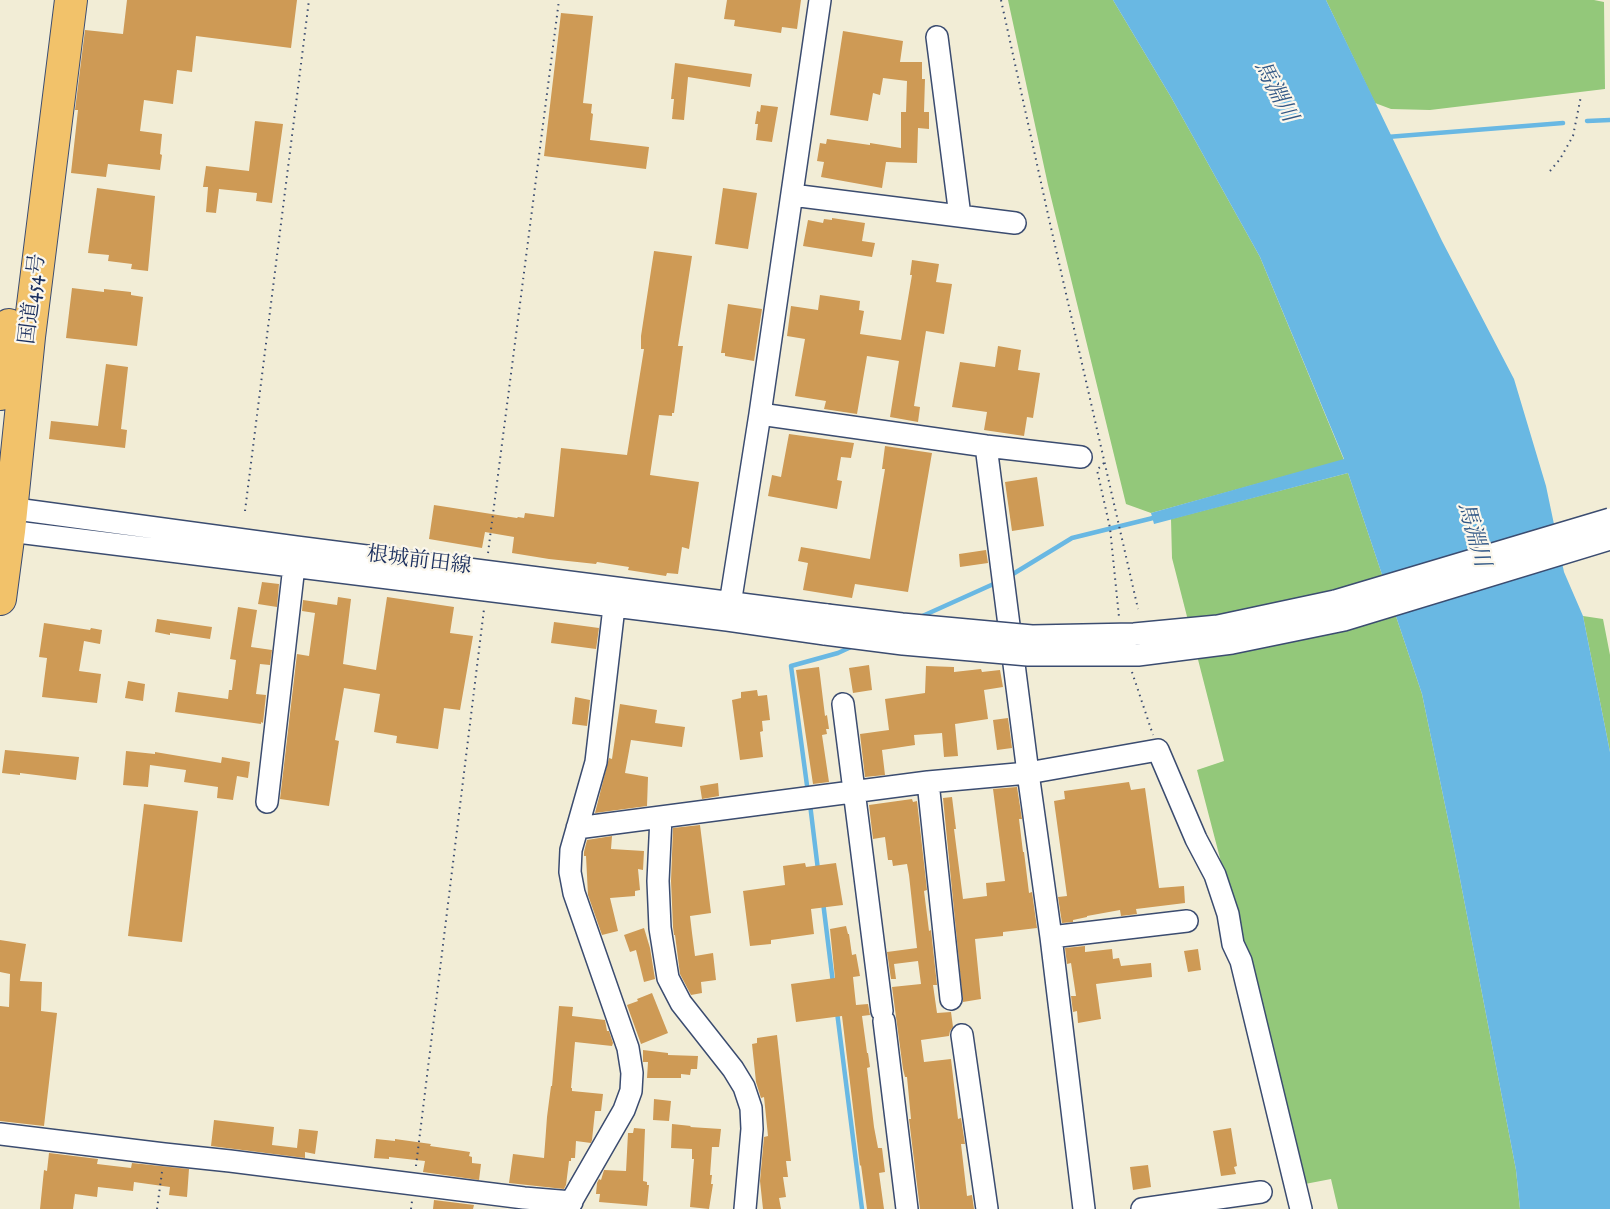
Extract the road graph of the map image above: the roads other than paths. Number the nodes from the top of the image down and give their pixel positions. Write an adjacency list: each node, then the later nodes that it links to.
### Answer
1 (51, 0): 8 (highway, 国道454号)
2 (71, 0): 12 (highway, 国道454号)
3 (820, 0): 5 (street)
4 (937, 36): 6 (street)
5 (792, 195): 6 (street); 9 (street)
6 (960, 216): 7 (street)
7 (1015, 223)
8 (0, 394)
9 (760, 414): 10 (street); 19 (street)
10 (986, 446): 11 (street); 22 (street)
11 (1082, 458)
12 (5, 519): 15 (street, 根城前田線); 16 (street, 根城前田線); 17 (highway, 国道454号)
13 (1610, 519): 20 (street, bridge)
14 (1610, 539): 20 (street, bridge)
15 (294, 566): 16 (street, 根城前田線); 25 (street)
16 (486, 581): 18 (street, 根城前田線); 19 (street, 根城前田線)
17 (0, 599)
18 (614, 607): 19 (street, 根城前田線); 27 (street)
19 (729, 612): 20 (street, 根城前田線)
20 (826, 625)
21 (843, 704): 24 (street)
22 (1028, 773): 23 (street); 29 (street); 41 (street)
23 (928, 782): 24 (street); 30 (street)
24 (854, 792): 26 (street); 37 (street)
25 (267, 802)
26 (661, 817): 27 (street); 36 (street)
27 (577, 828): 35 (street)
28 (1187, 921): 29 (street)
29 (1051, 937): 39 (street)
30 (951, 999)
31 (962, 1035): 38 (street)
32 (0, 1134): 34 (street)
33 (1262, 1192): 40 (street)
34 (493, 1202): 35 (street)
35 (570, 1205)
36 (745, 1209)
37 (907, 1209)
38 (987, 1209)
39 (1084, 1209)
40 (1142, 1209)
41 (1300, 1209)

